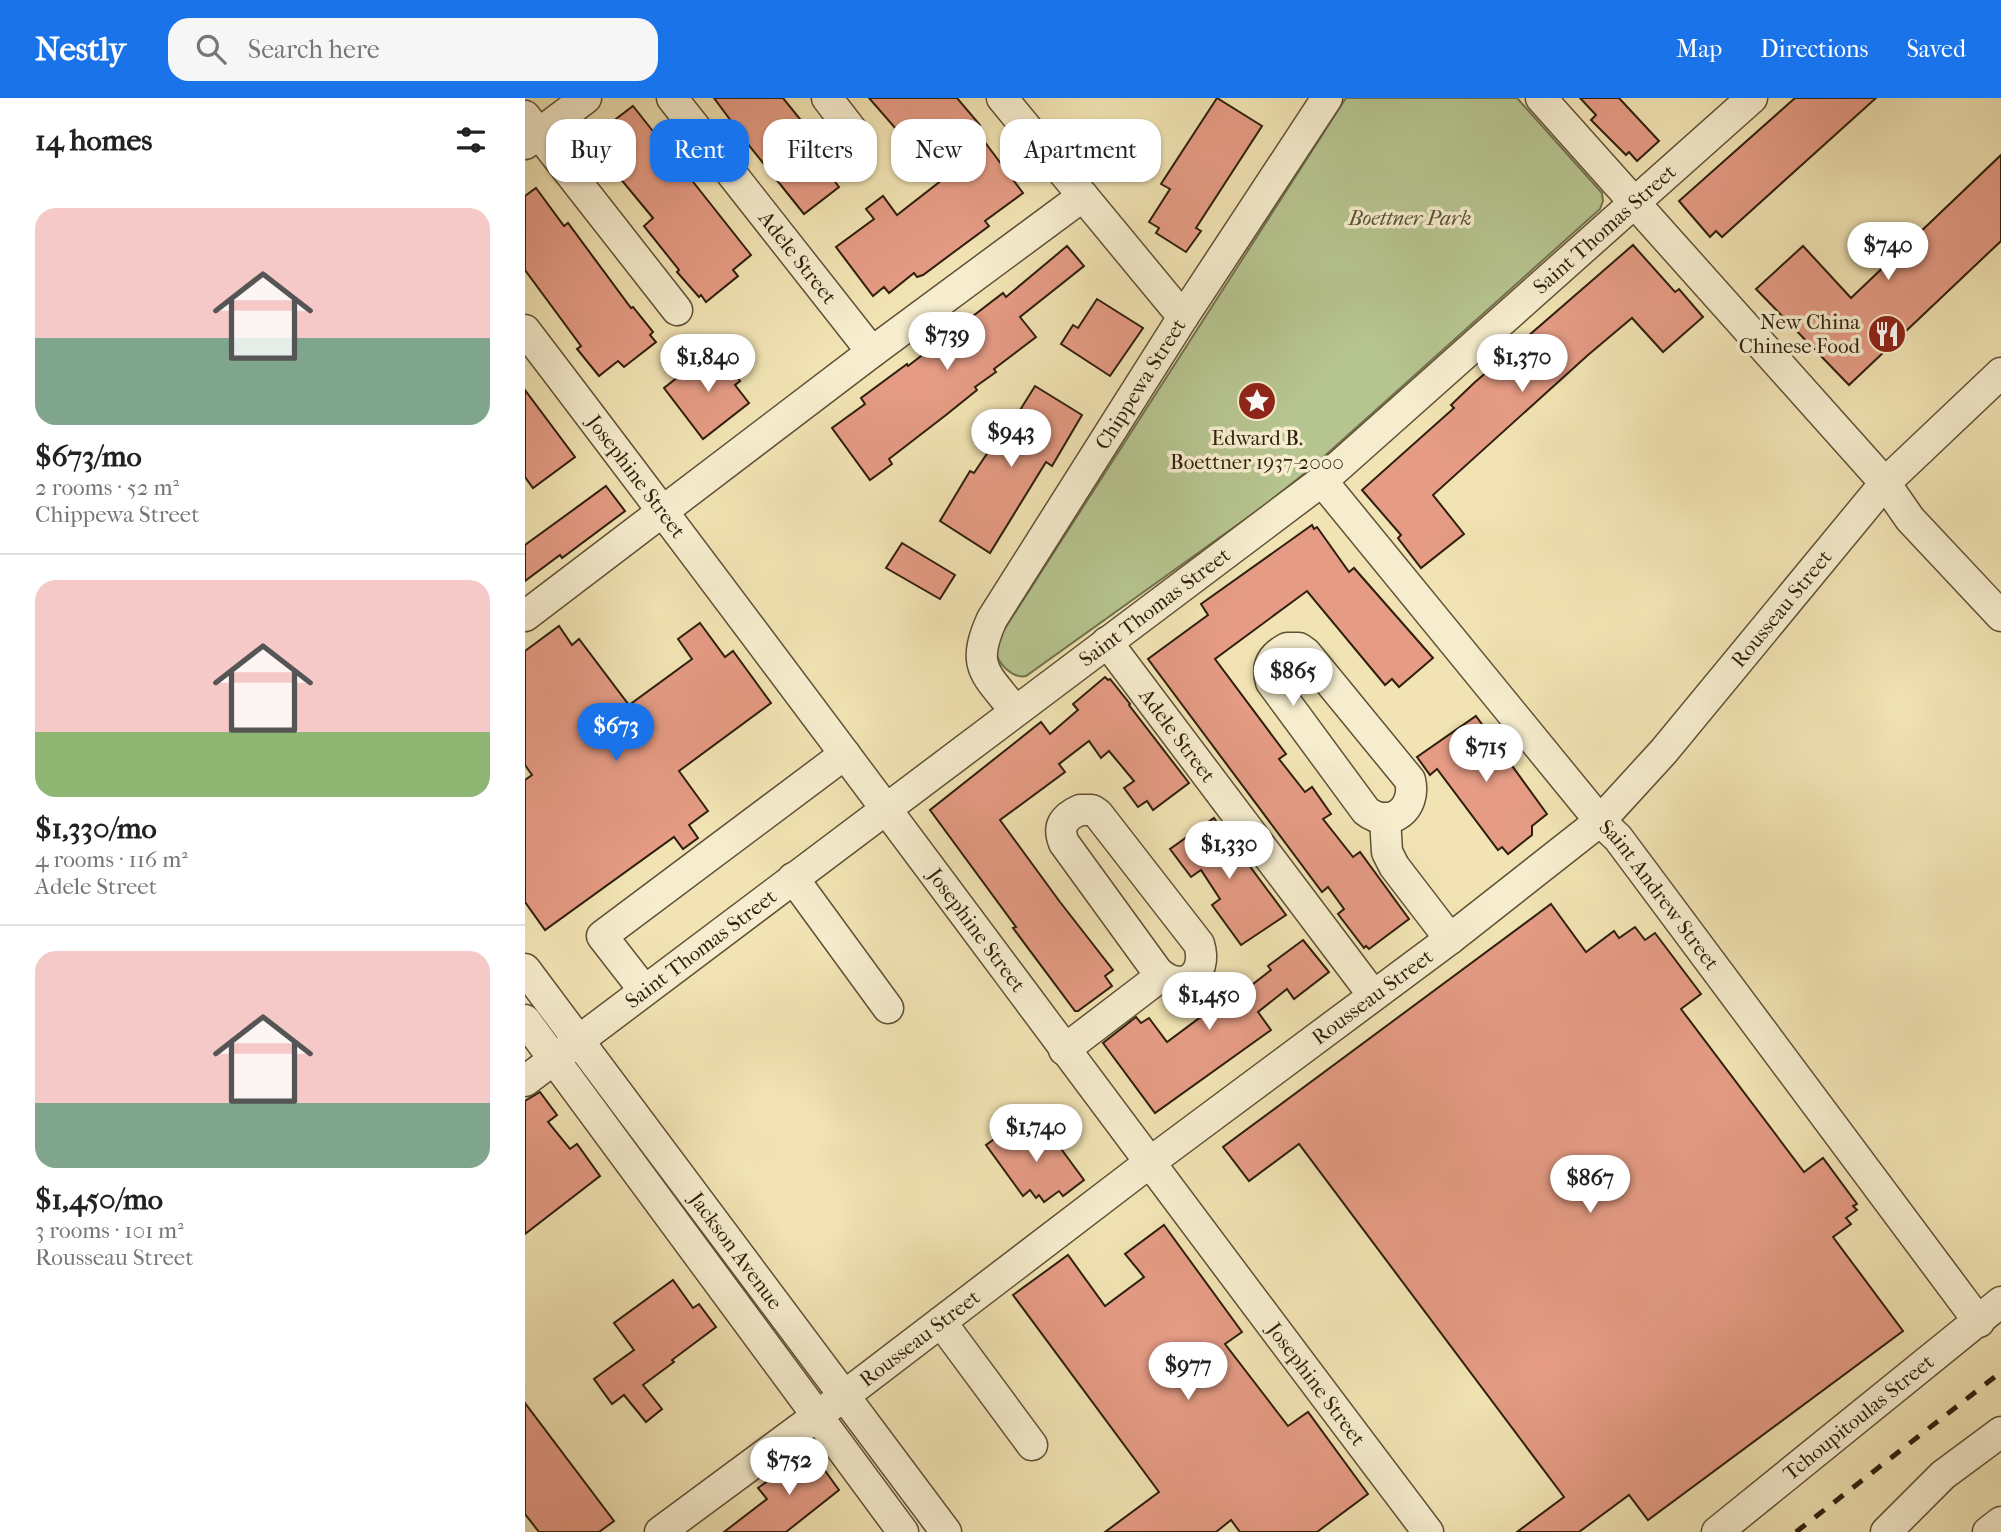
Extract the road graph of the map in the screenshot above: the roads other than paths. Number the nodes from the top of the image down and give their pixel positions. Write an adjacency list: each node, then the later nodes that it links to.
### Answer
1 (586, 98): 9 (street)
2 (672, 98): 15 (street, Adele Street)
3 (827, 98): 8 (street)
4 (1002, 98): 10 (street)
5 (1328, 98): 13 (street, Chippewa Street)
6 (1541, 98): 11 (street)
7 (1752, 98): 11 (street, Saint Thomas Street)
8 (843, 119)
9 (530, 131): 12 (street)
10 (1083, 196): 13 (street); 15 (street)
11 (1635, 203): 17 (street, Saint Thomas Street); 18 (street)
12 (677, 310)
13 (1183, 317): 23 (street, Chippewa Street)
14 (525, 330): 19 (street, Josephine Street)
15 (872, 352): 19 (street)
16 (2001, 373): 18 (street, Rousseau Street)
17 (1322, 481): 22 (street, Saint Thomas Street); 27 (street, Saint Andrew Street)
18 (1885, 483): 21 (street); 27 (street, Rousseau Street)
19 (664, 512): 20 (street); 24 (street, Josephine Street)
20 (525, 616)
21 (2001, 616)
22 (1107, 642): 23 (street, Saint Thomas Street); 33 (street, Adele Street)
23 (1015, 712): 25 (street, Saint Thomas Street)
24 (845, 754): 25 (street, Josephine Street); 32 (street)
25 (886, 809): 28 (street, Saint Thomas Street); 37 (street, Josephine Street)
26 (1385, 818): 26 (street); 29 (street)
27 (1600, 821): 29 (street, Rousseau Street); 43 (street, Saint Andrew Street)
28 (793, 878): 32 (street, Saint Thomas Street); 34 (street)
29 (1450, 939): 33 (street, Rousseau Street)
30 (525, 969): 36 (street, Jackson Avenue)
31 (1161, 976): 31 (street); 37 (street)
32 (644, 990): 36 (street, Saint Thomas Street)
33 (1373, 996): 40 (street, Rousseau Street)
34 (888, 1008)
35 (525, 1020): 38 (street, Jackson Avenue)
36 (578, 1040): 38 (street, Saint Thomas Street); 44 (street, Jackson Avenue)
37 (1064, 1050): 40 (street, Josephine Street)
38 (554, 1059): 39 (street, Saint Thomas Street); 45 (street, Jackson Avenue)
39 (525, 1081)
40 (1149, 1163): 42 (street, Rousseau Street); 52 (street, Josephine Street)
41 (2001, 1302): 43 (street, Tchoupitoulas Street)
42 (941, 1322): 44 (street, Rousseau Street); 47 (street)
43 (1979, 1322): 53 (street, Tchoupitoulas Street)
44 (844, 1396): 45 (street, Rousseau Street); 51 (street, Jackson Avenue)
45 (818, 1414): 49 (street, Rousseau Street); 50 (street, Jackson Avenue)
46 (2001, 1432): 54 (street)
47 (1032, 1445)
48 (2001, 1522): 55 (street)
49 (660, 1532)
50 (903, 1532)
51 (946, 1532)
52 (1428, 1532)
53 (1717, 1532)
54 (1886, 1532)
55 (1988, 1532)

